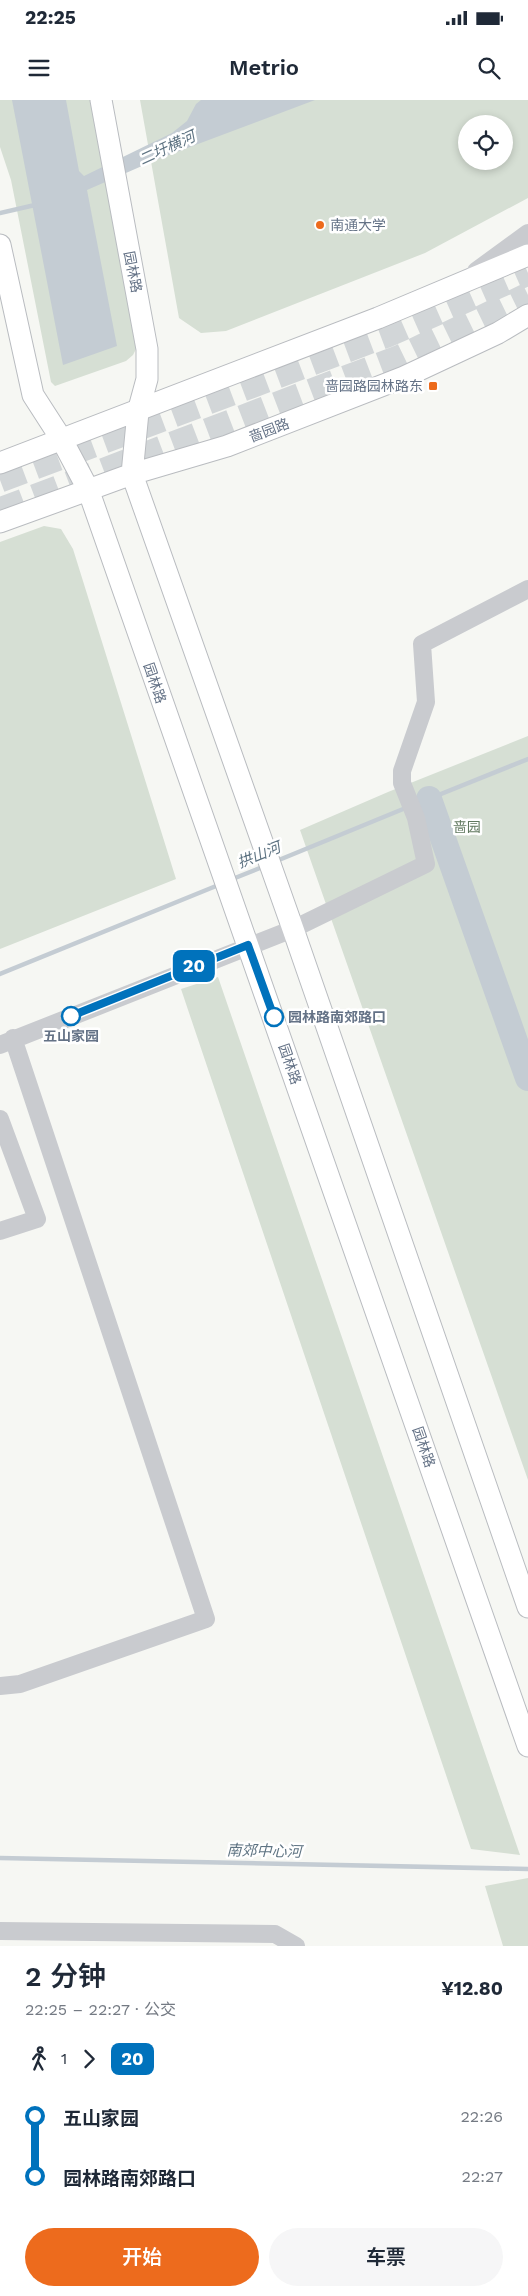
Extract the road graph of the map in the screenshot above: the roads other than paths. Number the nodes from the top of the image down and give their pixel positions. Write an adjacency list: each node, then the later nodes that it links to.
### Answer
1 (101, 100): 9 (main road, 园林路)
2 (528, 233): 5 (street)
3 (0, 245): 10 (main road, 园林路)
4 (528, 255): 5 (main road)
5 (458, 285): 9 (main road)
6 (528, 315): 8 (main road, 啬园路)
7 (528, 325): 8 (street)
8 (498, 333): 12 (main road, 啬园路)
9 (138, 412): 10 (main road); 12 (main road, 园林路)
10 (62, 440): 11 (main road); 13 (main road, 园林路)
11 (0, 463)
12 (132, 474): 13 (main road, 啬园路); 16 (main road, 园林路)
13 (88, 490): 14 (main road, 啬园路); 17 (main road, 园林路)
14 (0, 522)
15 (528, 589): 16 (street)
16 (293, 929): 17 (street); 21 (main road, 园林路)
17 (248, 945): 18 (street); 23 (main road, 园林路)
18 (7, 1041): 22 (street)
19 (0, 1119): 20 (street)
20 (0, 1231)
21 (528, 1607)
22 (0, 1686)
23 (528, 1746)
24 (0, 1931): 25 (street)
25 (296, 1946)

